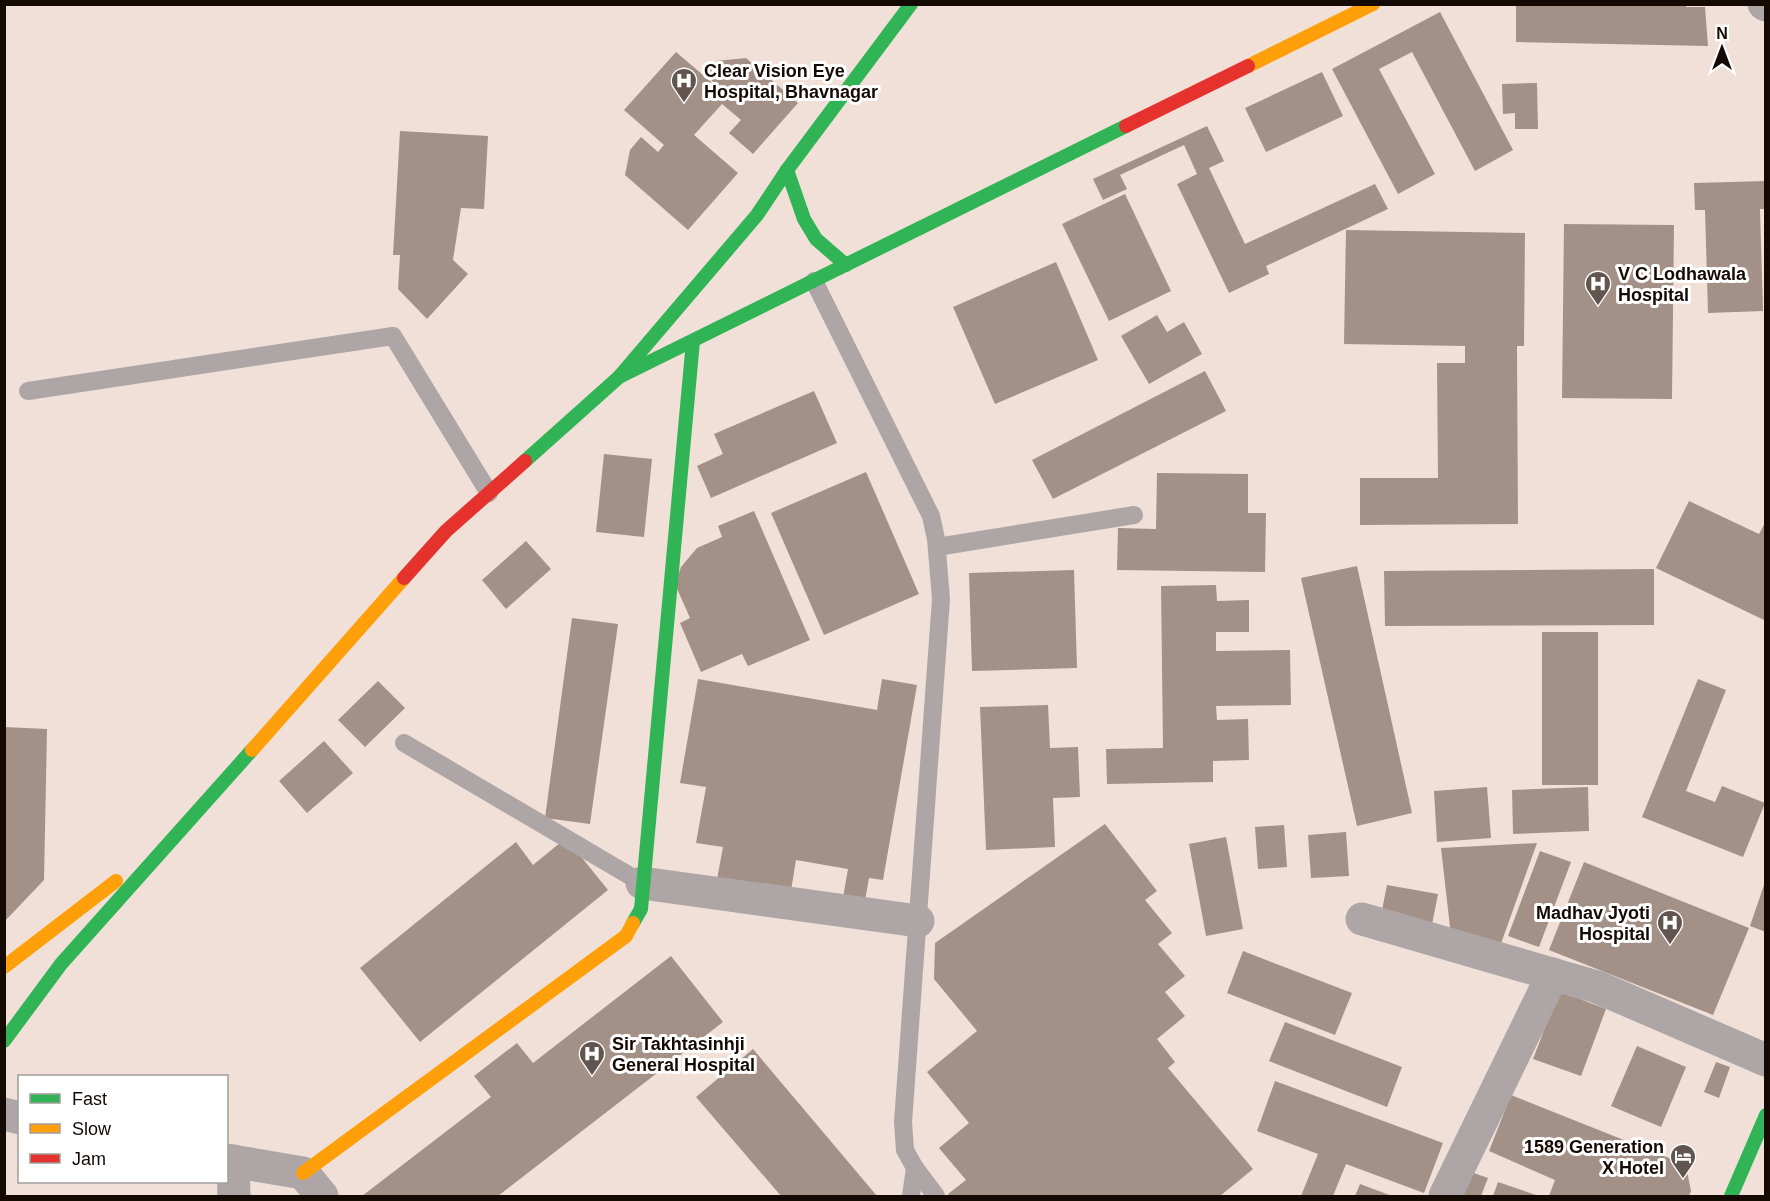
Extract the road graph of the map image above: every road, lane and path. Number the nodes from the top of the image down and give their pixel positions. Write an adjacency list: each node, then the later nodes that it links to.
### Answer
1 (911, 4): 3 (main road)
2 (1373, 4): 4 (main road)
3 (787, 170): 4 (main road); 7 (main road)
4 (846, 265): 5 (main road)
5 (814, 281): 6 (main road); 11 (lane)
6 (693, 341): 7 (main road); 14 (main road)
7 (619, 377): 9 (main road)
8 (28, 391): 9 (lane)
9 (489, 493): 13 (main road)
10 (1134, 514): 11 (lane)
11 (937, 547): 16 (lane)
12 (404, 743): 14 (lane)
13 (181, 830): 17 (main road); 19 (main road)
14 (642, 883): 16 (street); 24 (main road)
15 (1362, 919): 18 (street)
16 (918, 921): 23 (lane)
17 (4, 967)
18 (1553, 974): 20 (street); 28 (street)
19 (4, 1041)
20 (1766, 1060)
21 (1766, 1115): 29 (main road)
22 (230, 1160): 24 (street); 25 (street)
23 (915, 1168): 26 (lane); 27 (lane)
24 (312, 1185)
25 (234, 1197)
26 (911, 1197)
27 (936, 1197)
28 (1445, 1197)
29 (1731, 1197)

